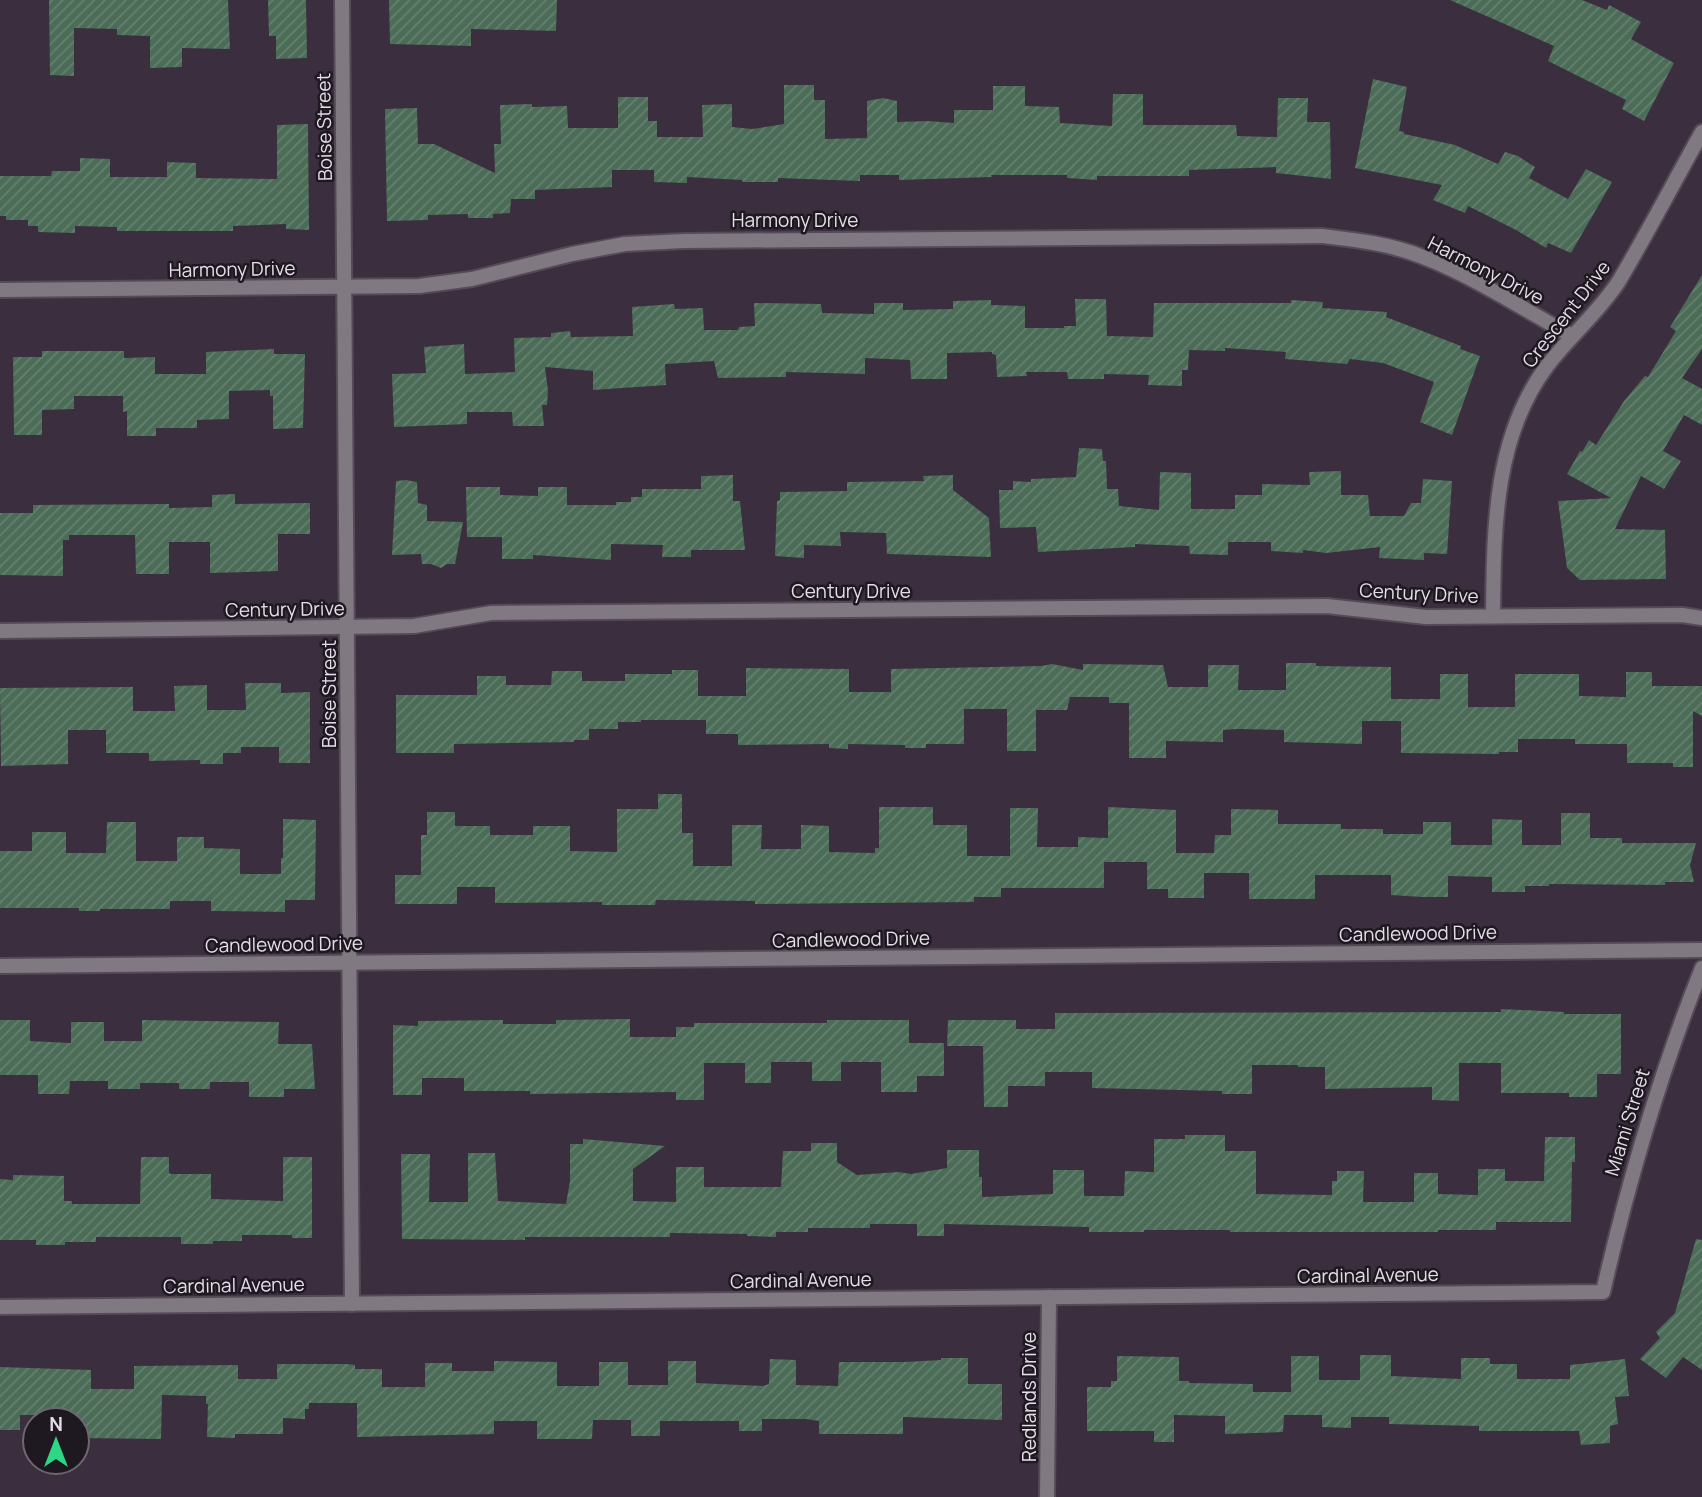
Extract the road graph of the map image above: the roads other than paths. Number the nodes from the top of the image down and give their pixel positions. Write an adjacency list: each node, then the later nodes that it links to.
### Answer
1 (342, 0): 3 (street, Boise Street)
2 (1702, 132): 5 (street, Crescent Drive)
3 (345, 287): 4 (street, Harmony Drive); 5 (street, Harmony Drive); 8 (street, Boise Street)
4 (0, 290)
5 (1572, 336): 6 (street, Crescent Drive)
6 (1493, 616): 7 (street, Century Drive); 8 (street, Century Drive)
7 (1702, 618)
8 (348, 628): 9 (street, Century Drive); 11 (street, Boise Street)
9 (0, 631)
10 (1702, 950): 11 (street, Candlewood Drive)
11 (350, 963): 12 (street, Candlewood Drive); 16 (street, Boise Street)
12 (0, 966)
13 (1702, 968): 14 (street, Miami Street)
14 (1603, 1292): 15 (street, Cardinal Avenue)
15 (1049, 1297): 16 (street, Cardinal Avenue); 18 (street, Redlands Drive)
16 (352, 1304): 17 (street, Cardinal Avenue)
17 (0, 1307)
18 (1047, 1497)

